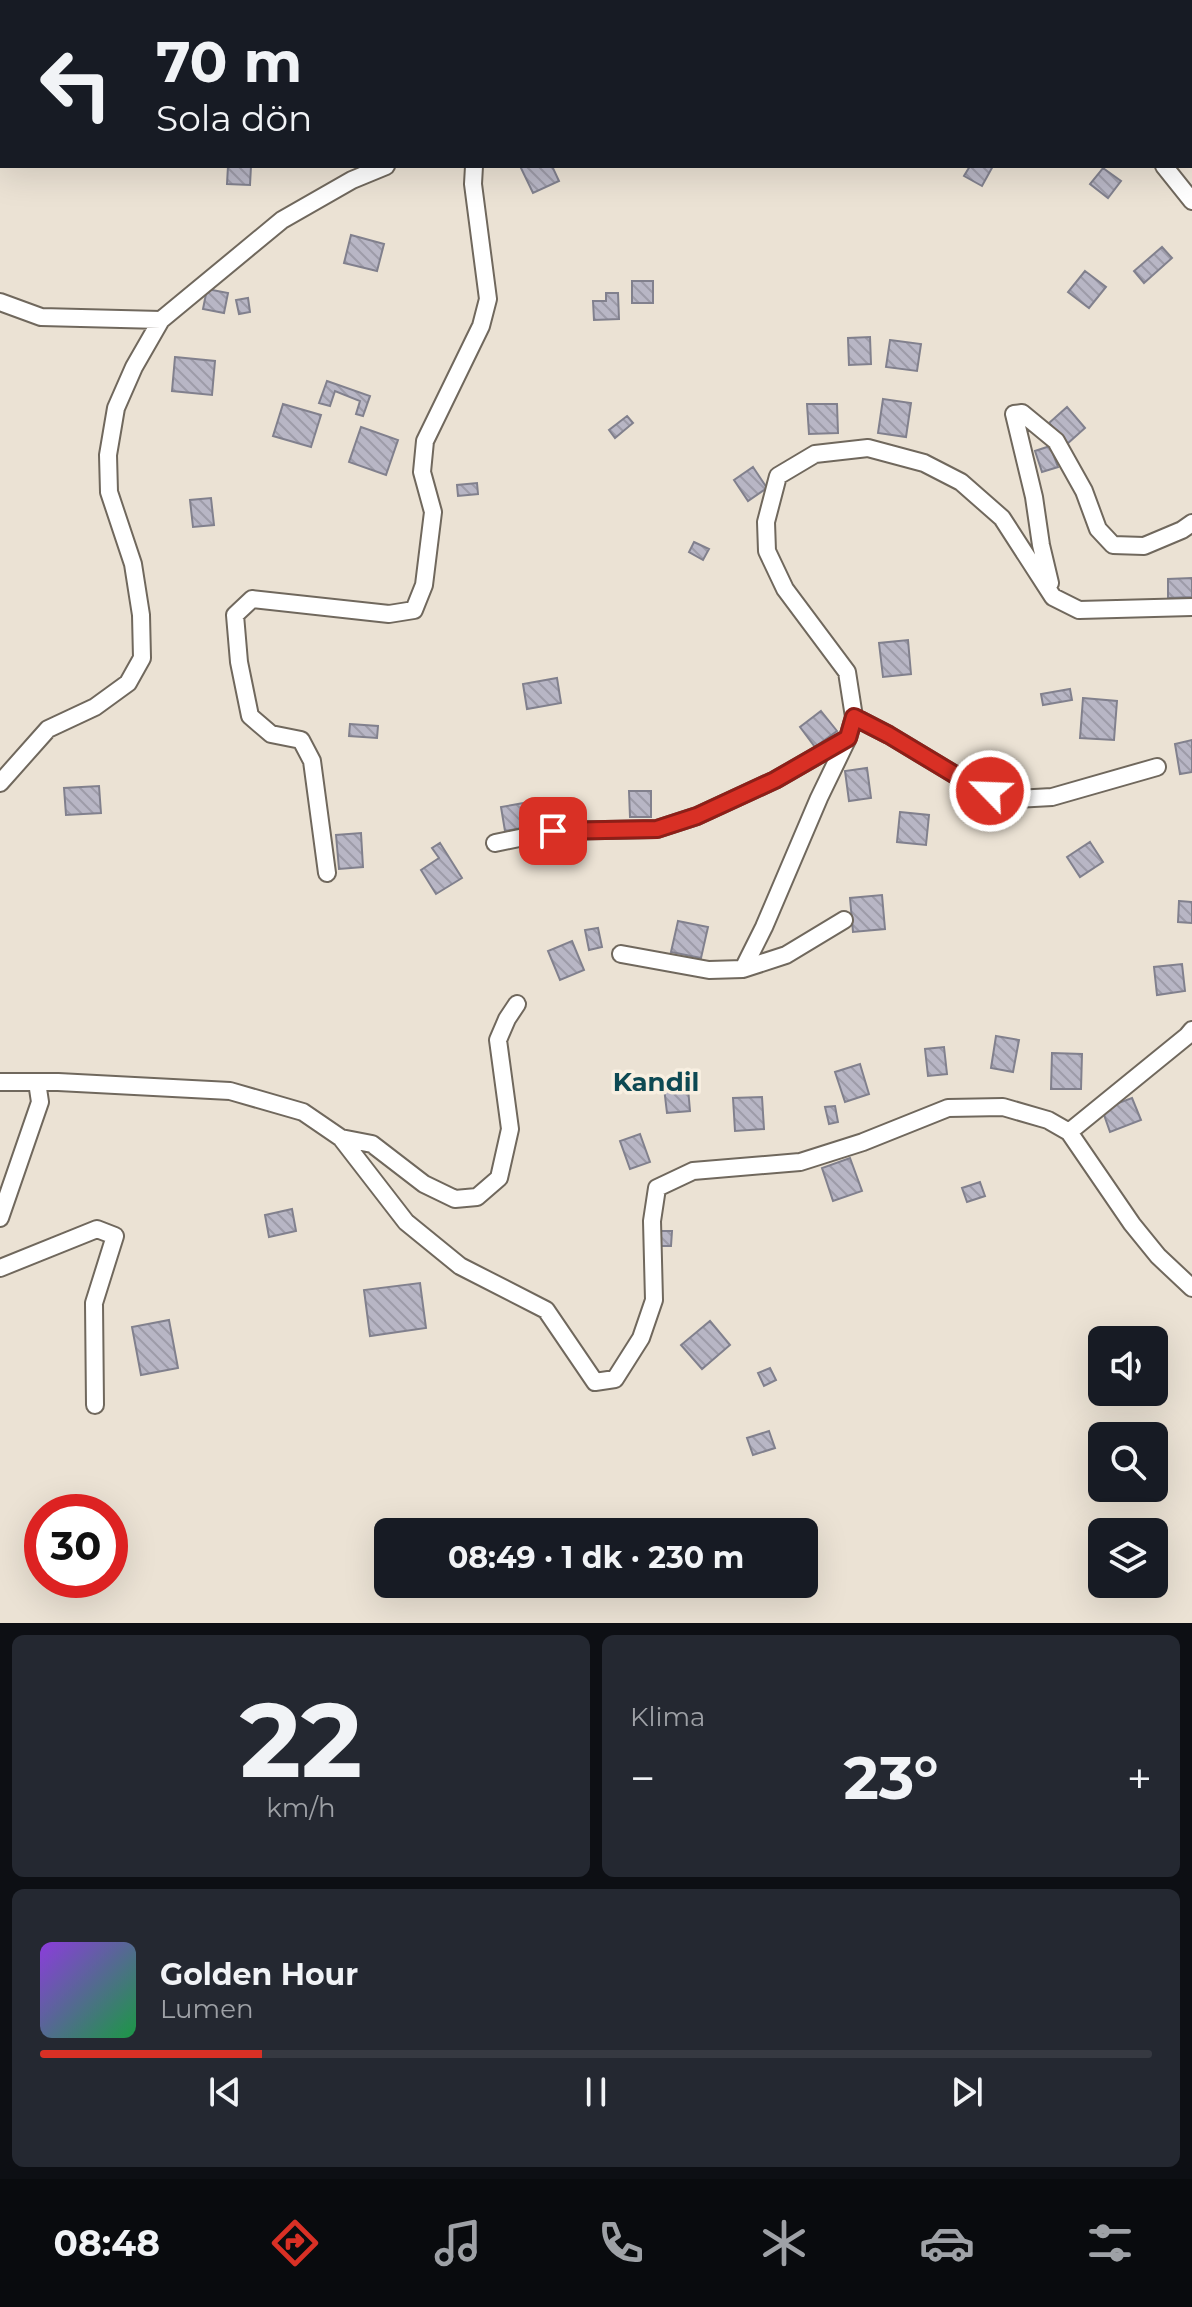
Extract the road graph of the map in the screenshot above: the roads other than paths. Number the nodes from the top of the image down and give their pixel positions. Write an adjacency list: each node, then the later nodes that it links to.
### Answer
1 (381, 168): 6 (street)
2 (474, 168): 15 (street)
3 (1166, 168): 4 (street)
4 (1192, 201)
5 (0, 302): 6 (street)
6 (161, 320): 13 (street)
7 (1192, 523): 8 (street)
8 (1053, 597): 9 (street); 10 (street)
9 (1192, 607)
10 (854, 717): 11 (street); 12 (street)
11 (848, 738): 14 (street); 18 (street)
12 (1157, 767)
13 (0, 783)
14 (495, 843)
15 (327, 873)
16 (844, 920): 18 (street)
17 (621, 954): 18 (street)
18 (743, 969)
19 (517, 1004): 24 (street)
20 (1192, 1030): 23 (street)
21 (0, 1082): 22 (street)
22 (37, 1082): 24 (street); 25 (street)
23 (1069, 1132): 24 (street); 27 (street)
24 (341, 1138)
25 (0, 1218)
26 (0, 1268): 28 (street)
27 (1192, 1288)
28 (95, 1405)

